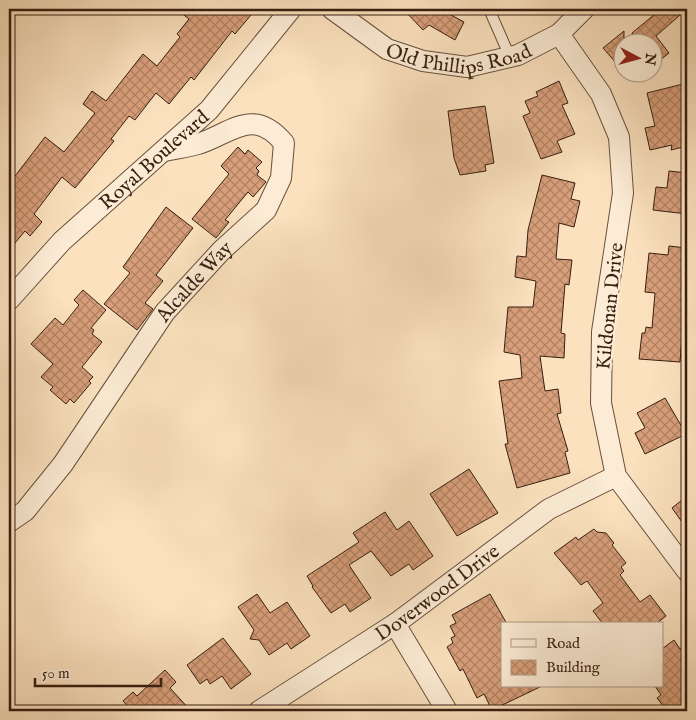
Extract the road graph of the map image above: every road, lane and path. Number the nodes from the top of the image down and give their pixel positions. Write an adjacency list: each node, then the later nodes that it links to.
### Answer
1 (291, 9): 7 (street, Royal Boulevard)
2 (332, 9): 6 (street, Old Phillips Road)
3 (489, 9): 6 (lane)
4 (584, 9): 5 (street, Old Phillips Road)
5 (559, 34): 6 (street, Old Phillips Road); 9 (street, Kildonan Drive)
6 (510, 57)
7 (164, 151): 8 (street, Royal Boulevard); 10 (street, Alcalde Way)
8 (9, 300)
9 (616, 476): 11 (street, Kildonan Drive); 12 (street, Doverwood Drive)
10 (9, 522)
11 (687, 570)
12 (395, 624): 13 (street, Doverwood Drive); 14 (street)
13 (259, 711)
14 (446, 711)

